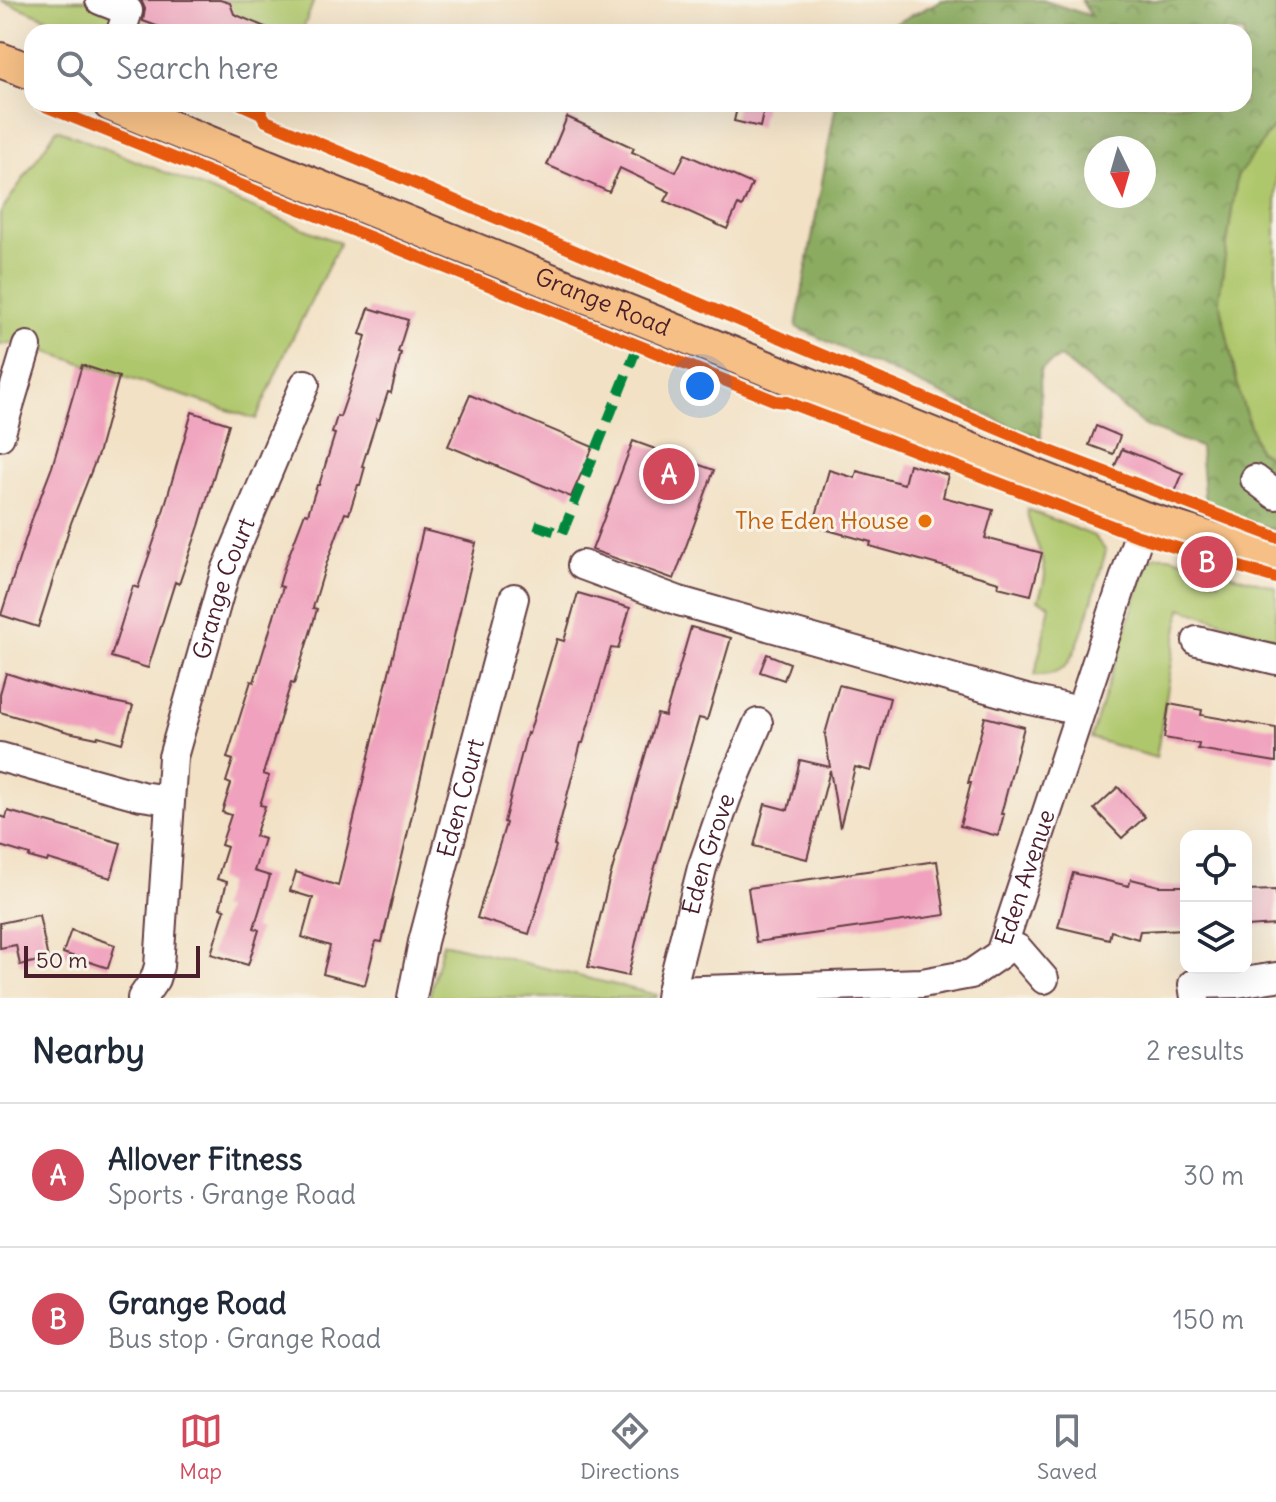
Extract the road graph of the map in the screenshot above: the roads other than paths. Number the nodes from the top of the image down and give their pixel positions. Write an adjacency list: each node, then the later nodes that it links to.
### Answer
1 (100, 0): 2 (street)
2 (124, 24)
3 (0, 60): 4 (main road)
4 (24, 69)
5 (131, 112): 9 (main road, Grange Road)
6 (27, 346): 8 (street)
7 (305, 384): 18 (street, Grange Court)
8 (0, 436)
9 (1144, 519): 10 (main road, Grange Road); 15 (street, Eden Avenue)
10 (1276, 560)
11 (582, 565): 15 (street)
12 (514, 598): 25 (street, Eden Court)
13 (1197, 641): 14 (street)
14 (1276, 660)
15 (1080, 711): 19 (street, Eden Avenue)
16 (758, 723): 23 (street, Eden Grove)
17 (0, 757): 18 (street)
18 (169, 800): 24 (street, Grange Court)
19 (1002, 949): 21 (street); 22 (street, Eden Avenue)
20 (1276, 977): 26 (street)
21 (1044, 979)
22 (920, 990): 23 (street, Eden Avenue)
23 (670, 995)
24 (142, 998)
25 (412, 998)
26 (1195, 998)

